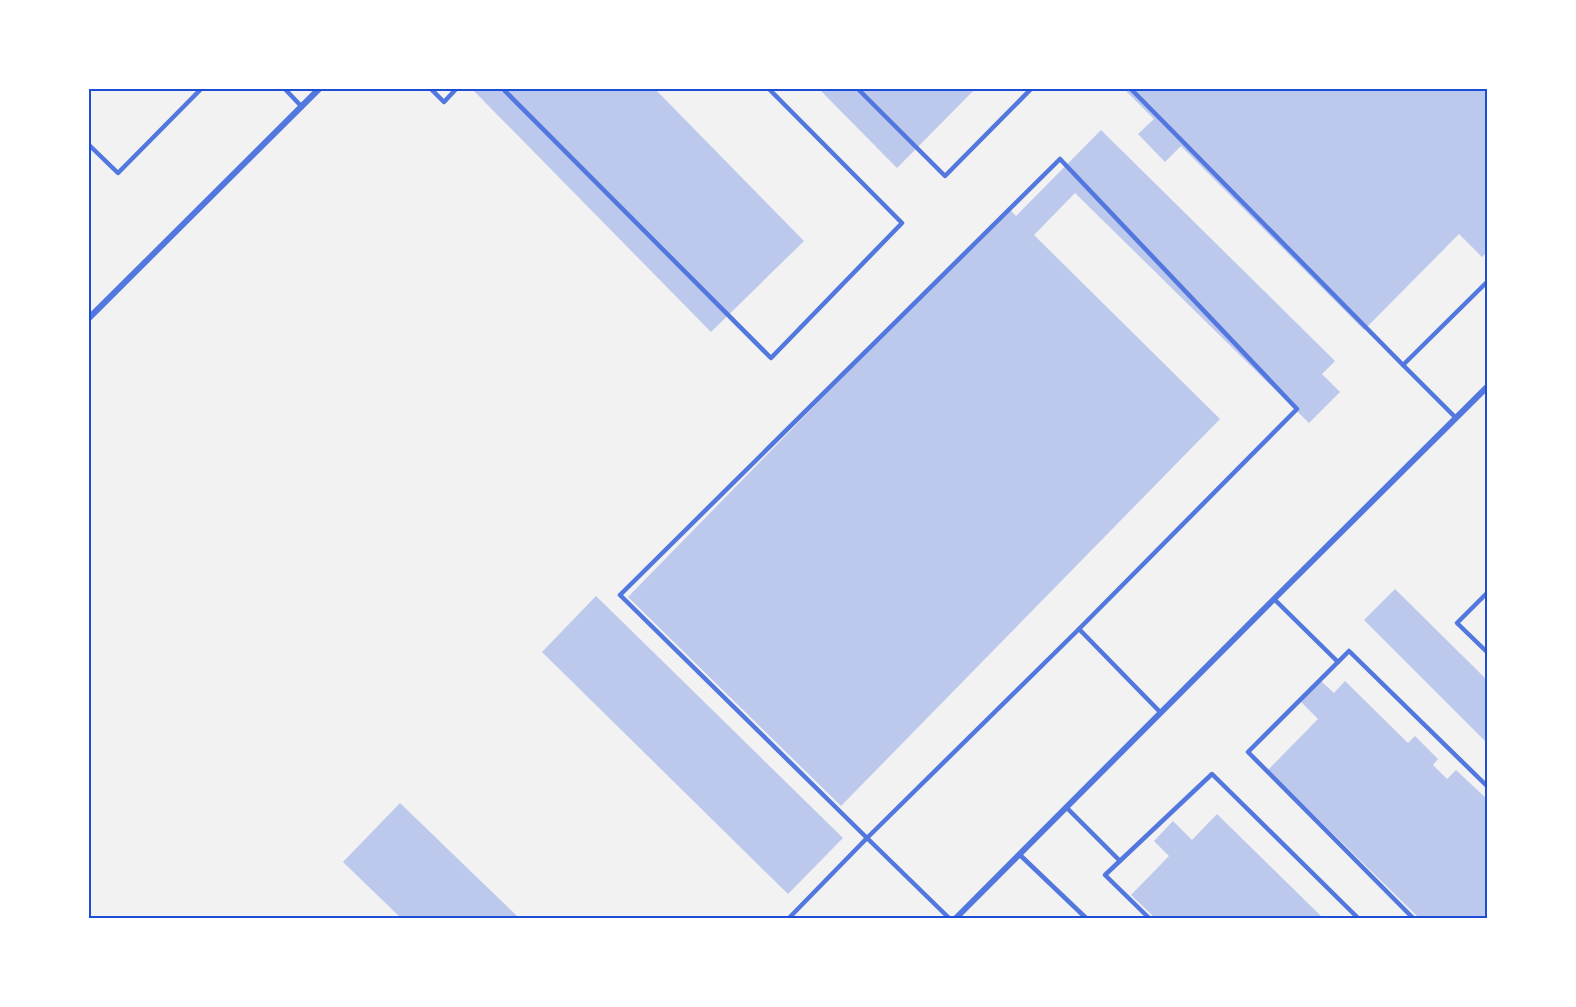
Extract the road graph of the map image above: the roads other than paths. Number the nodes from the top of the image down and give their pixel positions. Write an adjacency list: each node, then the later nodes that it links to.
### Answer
1 (202, 88): 12 (lane)
2 (284, 88): 11 (lane)
3 (320, 88): 11 (street)
4 (430, 88): 5 (lane)
5 (457, 88)
6 (502, 88): 7 (lane)
7 (768, 88)
8 (857, 88): 9 (lane)
9 (1032, 88)
10 (1130, 88): 15 (lane)
11 (302, 106): 14 (street)
12 (88, 144)
13 (1488, 281): 15 (lane)
14 (88, 319)
15 (1403, 364): 17 (lane)
16 (1488, 386): 17 (street)
17 (1456, 418): 19 (street)
18 (1488, 592): 21 (lane)
19 (1274, 599): 22 (lane); 23 (street)
20 (1079, 628): 23 (lane); 26 (lane); 26 (lane)
21 (1488, 653)
22 (1338, 662): 24 (lane); 35 (lane)
23 (1161, 713): 25 (street)
24 (1488, 787)
25 (1066, 807): 27 (street); 28 (lane)
26 (867, 838): 29 (lane); 30 (lane)
27 (1020, 855): 31 (street); 32 (lane)
28 (1120, 861): 33 (lane); 34 (lane)
29 (789, 918)
30 (949, 918)
31 (957, 918)
32 (1086, 918)
33 (1149, 918)
34 (1358, 918)
35 (1413, 918)

